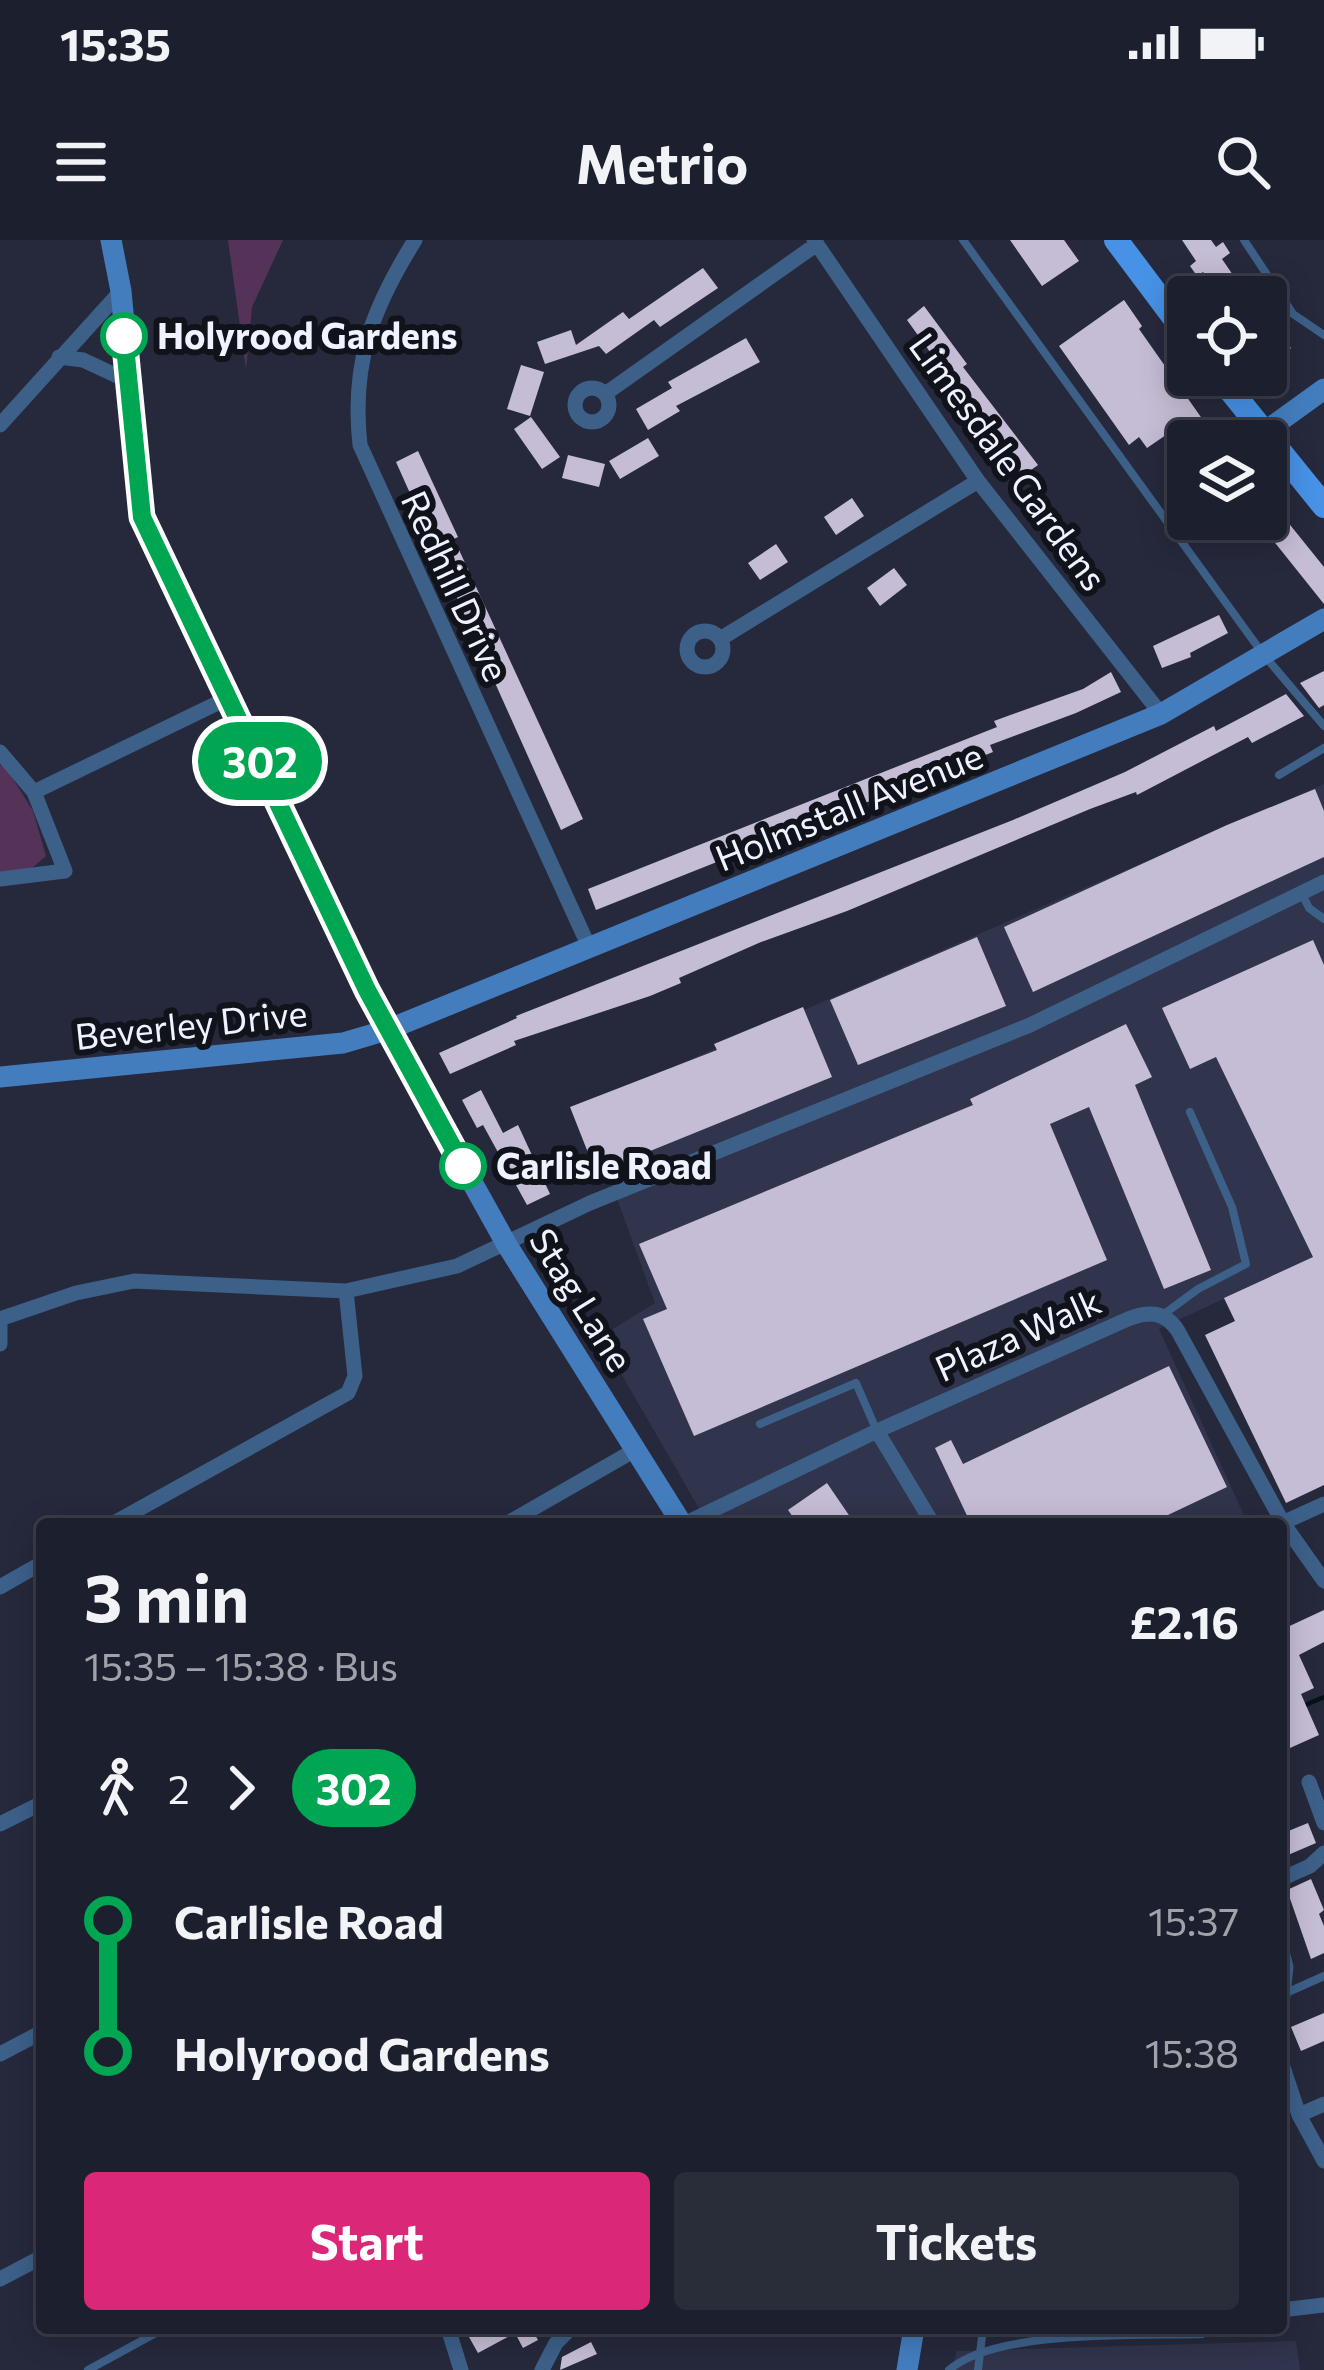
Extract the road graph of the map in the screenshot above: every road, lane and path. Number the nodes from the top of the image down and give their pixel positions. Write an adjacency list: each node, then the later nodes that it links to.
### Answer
1 (111, 240): 7 (street, Stag Lane)
2 (416, 240): 35 (street, Redhill Drive)
3 (963, 240): 23 (lane)
4 (1116, 240): 8 (main road)
5 (1244, 240): 9 (lane)
6 (816, 242): 13 (street); 19 (street, Limesdale Gardens)
7 (121, 291): 10 (street); 11 (street, Stag Lane)
8 (1167, 308)
9 (1324, 335)
10 (59, 357): 11 (street); 17 (street)
11 (128, 381): 24 (street, Stag Lane)
12 (1324, 389): 16 (street)
13 (605, 394)
14 (1234, 396): 15 (main road)
15 (1253, 420)
16 (1281, 420)
17 (0, 425)
18 (1287, 462): 20 (main road)
19 (978, 481): 22 (street); 25 (street, Limesdale Gardens)
20 (1324, 506)
21 (1324, 619): 23 (street, Holmstall Avenue)
22 (720, 639)
23 (1263, 654): 25 (street, Holmstall Avenue); 26 (lane)
24 (230, 697): 30 (street); 36 (street, Stag Lane)
25 (1161, 714): 35 (street, Holmstall Avenue)
26 (1324, 726)
27 (1324, 748): 29 (lane)
28 (0, 752): 30 (street)
29 (1280, 776)
30 (34, 792): 31 (street)
31 (0, 879)
32 (1324, 882): 33 (street)
33 (1301, 893): 34 (lane); 39 (street)
34 (1324, 919)
35 (590, 949): 36 (street, Holmstall Avenue)
36 (387, 1030): 37 (street, Beverley Drive); 39 (street, Stag Lane)
37 (0, 1077)
38 (1190, 1112): 41 (lane)
39 (508, 1245): 40 (street); 46 (street, Stag Lane)
40 (346, 1291): 42 (street); 48 (street)
41 (1163, 1315): 45 (street, Plaza Walk); 53 (street)
42 (0, 1319): 43 (street)
43 (0, 1344)
44 (760, 1424): 45 (lane)
45 (877, 1431): 51 (street, Plaza Walk); 52 (street)
46 (634, 1450): 49 (street); 50 (street, Stag Lane)
47 (1324, 1504): 54 (street)
48 (123, 1518)
49 (516, 1518)
50 (679, 1518)
51 (696, 1518)
52 (929, 1518)
53 (1279, 1518)
54 (1287, 1521)
55 (1287, 1530): 57 (street)
56 (36, 1566): 58 (street)
57 (1324, 1581)
58 (0, 1587)
59 (1317, 1779): 61 (street)
60 (36, 1806): 62 (street)
61 (1324, 1822)
62 (0, 1824)
63 (1324, 1852): 64 (street)
64 (1287, 1876)
65 (1324, 1976): 66 (lane)
66 (1287, 1992)
67 (36, 2035): 68 (street)
68 (0, 2054)
69 (1287, 2079): 71 (street)
70 (1324, 2104): 71 (street)
71 (1299, 2115): 72 (street)
72 (1324, 2161)
73 (36, 2260): 74 (street)
74 (0, 2279)
75 (1324, 2305): 76 (street)
76 (1287, 2310)
77 (154, 2334): 84 (lane)
78 (450, 2334): 85 (street)
79 (566, 2334): 86 (street)
80 (913, 2334): 87 (street)
81 (981, 2334): 83 (lane)
82 (1202, 2334): 83 (lane)
83 (978, 2353): 88 (lane); 89 (lane)
84 (88, 2370)
85 (461, 2370)
86 (542, 2370)
87 (908, 2370)
88 (950, 2370)
89 (978, 2370)

